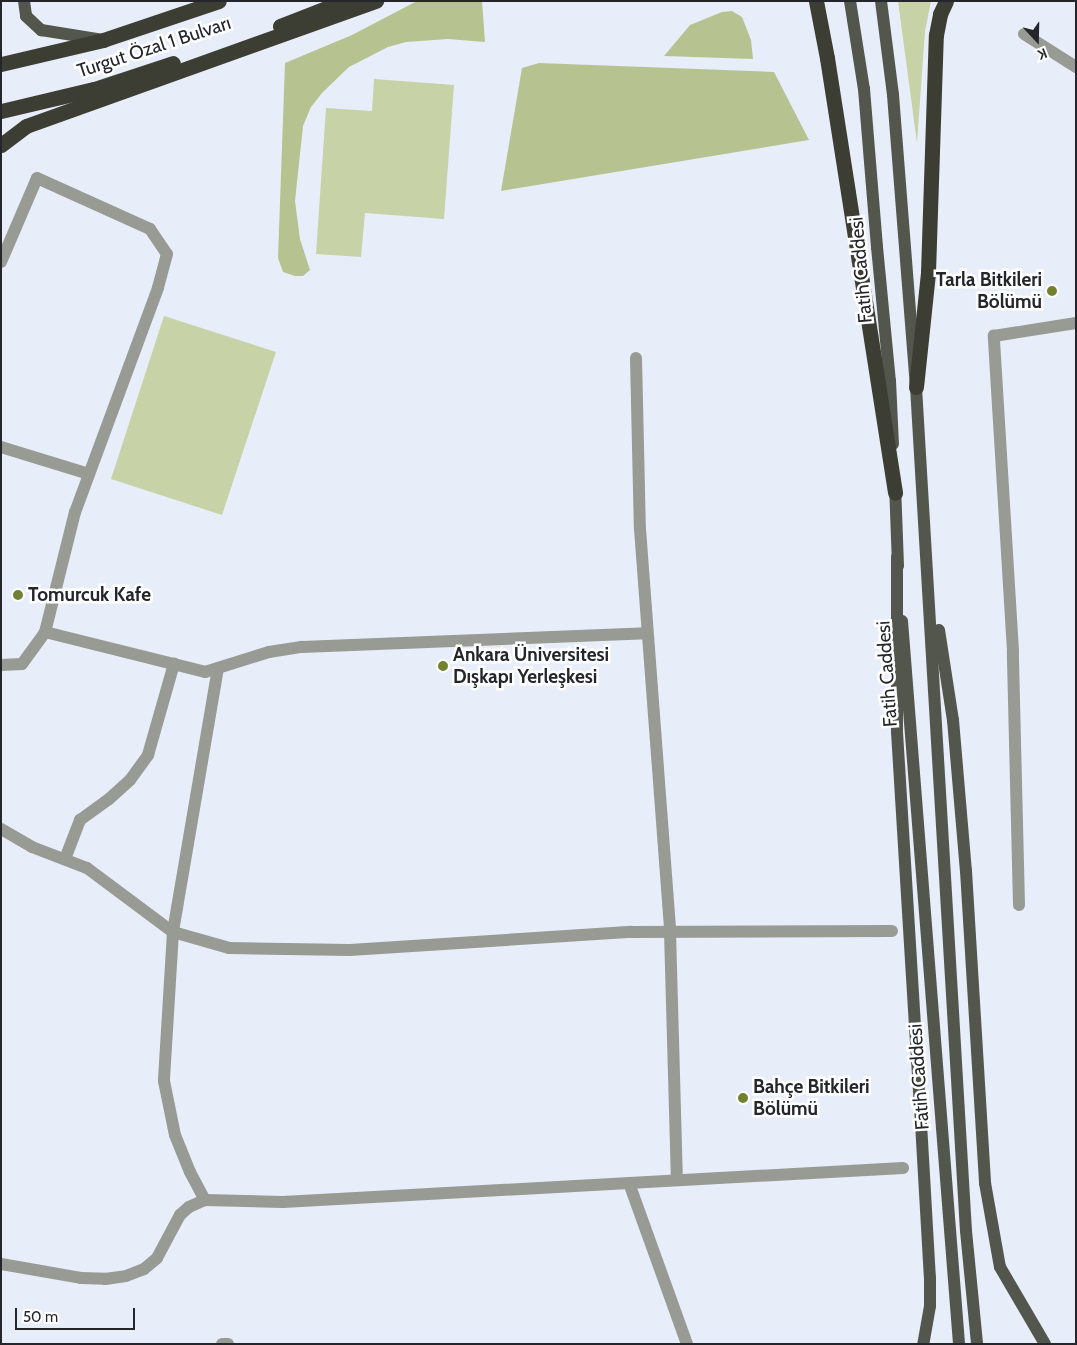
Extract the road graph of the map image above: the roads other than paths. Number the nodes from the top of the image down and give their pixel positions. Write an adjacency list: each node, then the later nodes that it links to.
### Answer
1 (24, 1): 10 (main road)
2 (219, 1): 10 (highway, Turgut Özal 1 Bulvarı)
3 (344, 1): 13 (highway, Turgut Özal 1 Bulvarı)
4 (376, 1): 14 (highway)
5 (816, 1): 21 (highway, bridge)
6 (850, 1): 21 (main road, Fatih Caddesi, bridge)
7 (881, 1): 18 (main road, Fatih Caddesi)
8 (946, 1): 18 (highway)
9 (1024, 34): 12 (street)
10 (103, 40): 11 (highway, Turgut Özal 1 Bulvarı)
11 (1, 64)
12 (1076, 67)
13 (1, 111)
14 (1, 145)
15 (1, 262): 20 (street)
16 (1076, 323): 31 (street)
17 (636, 358): 25 (street)
18 (916, 387): 22 (main road, Fatih Caddesi)
19 (1, 447): 20 (street)
20 (89, 474): 24 (street)
21 (895, 493): 23 (main road, Fatih Caddesi)
22 (927, 556): 45 (main road, Fatih Caddesi); 46 (main road)
23 (897, 557): 43 (main road, bridge); 44 (main road, Fatih Caddesi, bridge)
24 (45, 632): 26 (street); 27 (street)
25 (647, 633): 28 (street); 34 (street)
26 (174, 664): 28 (street); 30 (street)
27 (1, 665)
28 (218, 668): 33 (street)
29 (1, 829): 30 (street)
30 (65, 859): 33 (street)
31 (1019, 906)
32 (892, 931): 34 (street)
33 (173, 932): 34 (street); 38 (street)
34 (670, 932): 36 (street)
35 (903, 1168): 36 (street)
36 (677, 1180): 37 (street)
37 (628, 1183): 38 (street); 42 (street)
38 (205, 1200): 39 (street)
39 (1, 1264)
40 (222, 1344): 41 (street)
41 (228, 1344)
42 (687, 1344)
43 (923, 1344)
44 (959, 1344)
45 (977, 1344)
46 (1046, 1344)

